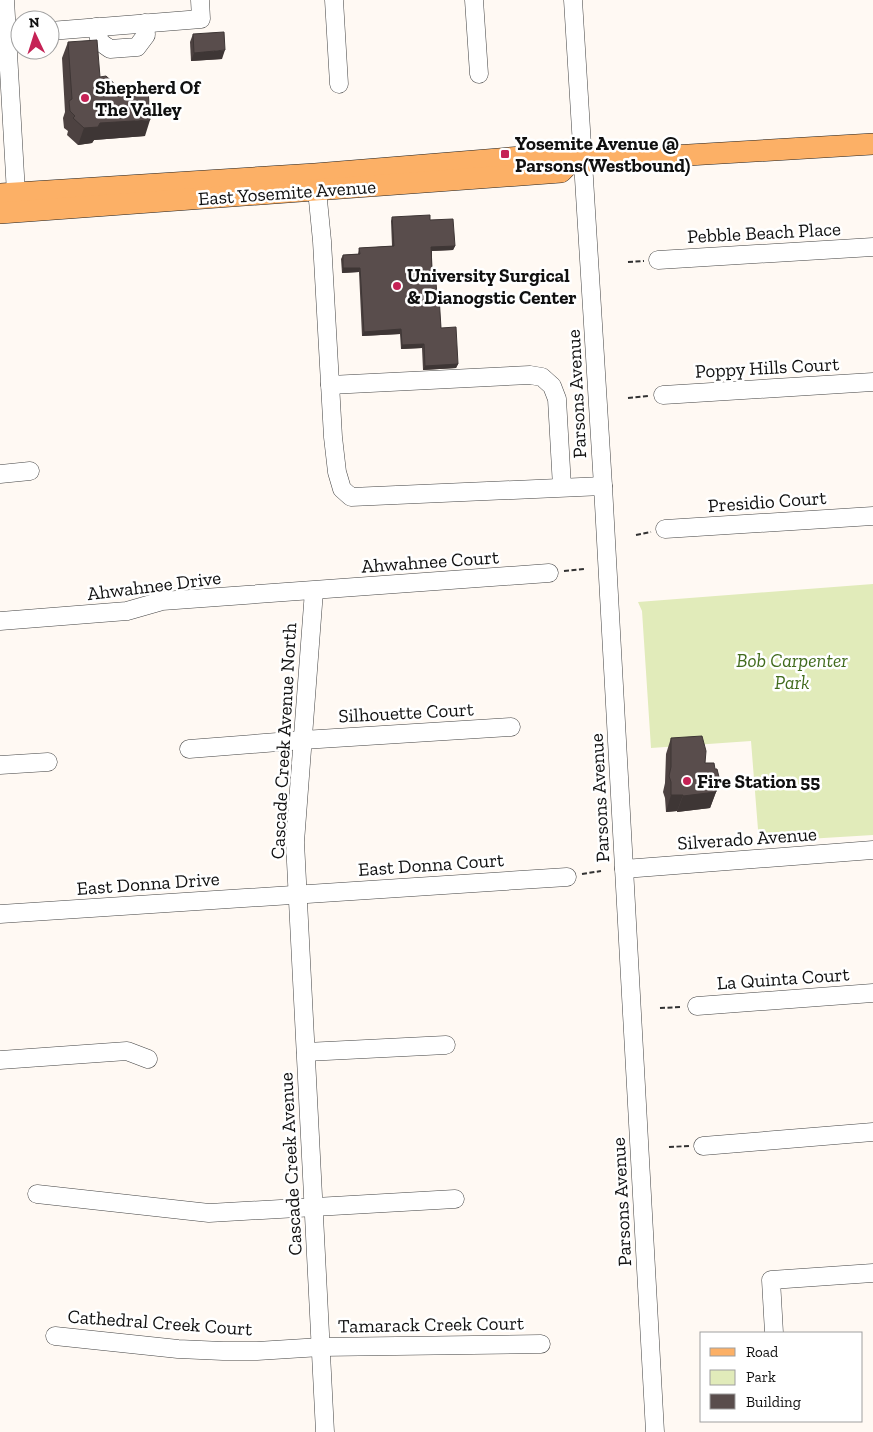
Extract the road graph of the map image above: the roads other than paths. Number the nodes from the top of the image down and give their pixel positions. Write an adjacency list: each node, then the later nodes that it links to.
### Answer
1 (200, 0): 5 (street)
2 (334, 0): 8 (street)
3 (474, 0): 7 (street)
4 (573, 0): 10 (street, Parsons Avenue)
5 (60, 30)
6 (13, 60): 12 (street)
7 (479, 74)
8 (339, 84)
9 (873, 144): 10 (main road, East Yosemite Avenue)
10 (577, 162): 11 (main road, East Yosemite Avenue); 12 (main road, East Yosemite Avenue); 21 (street, Parsons Avenue)
11 (317, 190): 13 (main road, East Yosemite Avenue); 17 (street)
12 (5, 197)
13 (0, 213)
14 (873, 247): 15 (street, Pebble Beach Place)
15 (658, 260)
16 (873, 382): 18 (street, Poppy Hills Court)
17 (330, 385): 22 (street); 22 (street)
18 (663, 395)
19 (30, 471): 20 (street)
20 (0, 474)
21 (603, 486): 22 (street); 34 (street, Parsons Avenue)
22 (562, 487)
23 (873, 516): 24 (street, Presidio Court)
24 (665, 529)
25 (550, 573): 26 (street, Ahwahnee Court)
26 (314, 591): 27 (street, Ahwahnee Drive); 29 (street, Cascade Creek Avenue North)
27 (0, 620)
28 (511, 727): 29 (street, Silhouette Court)
29 (303, 740): 30 (street, Silhouette Court); 36 (street, Cascade Creek Avenue North)
30 (189, 749)
31 (48, 762): 32 (street)
32 (0, 765)
33 (873, 850): 34 (street, Silverado Avenue)
34 (624, 869): 55 (street, Parsons Avenue)
35 (567, 877): 36 (street, East Donna Court)
36 (298, 894): 37 (street, East Donna Drive); 41 (street, Cascade Creek Avenue)
37 (0, 914)
38 (873, 993): 39 (street, La Quinta Court)
39 (697, 1006)
40 (446, 1045): 41 (street)
41 (306, 1052): 48 (street, Cascade Creek Avenue)
42 (148, 1059): 43 (street)
43 (0, 1060)
44 (873, 1132): 45 (street)
45 (703, 1146)
46 (37, 1194): 48 (street)
47 (455, 1199): 48 (street)
48 (313, 1207): 53 (street, Cascade Creek Avenue)
49 (873, 1273): 50 (street)
50 (774, 1332)
51 (55, 1336): 53 (street, Cathedral Creek Court)
52 (541, 1344): 53 (street, Tamarack Creek Court)
53 (321, 1348): 54 (street, Cascade Creek Avenue)
54 (325, 1432)
55 (655, 1432)

